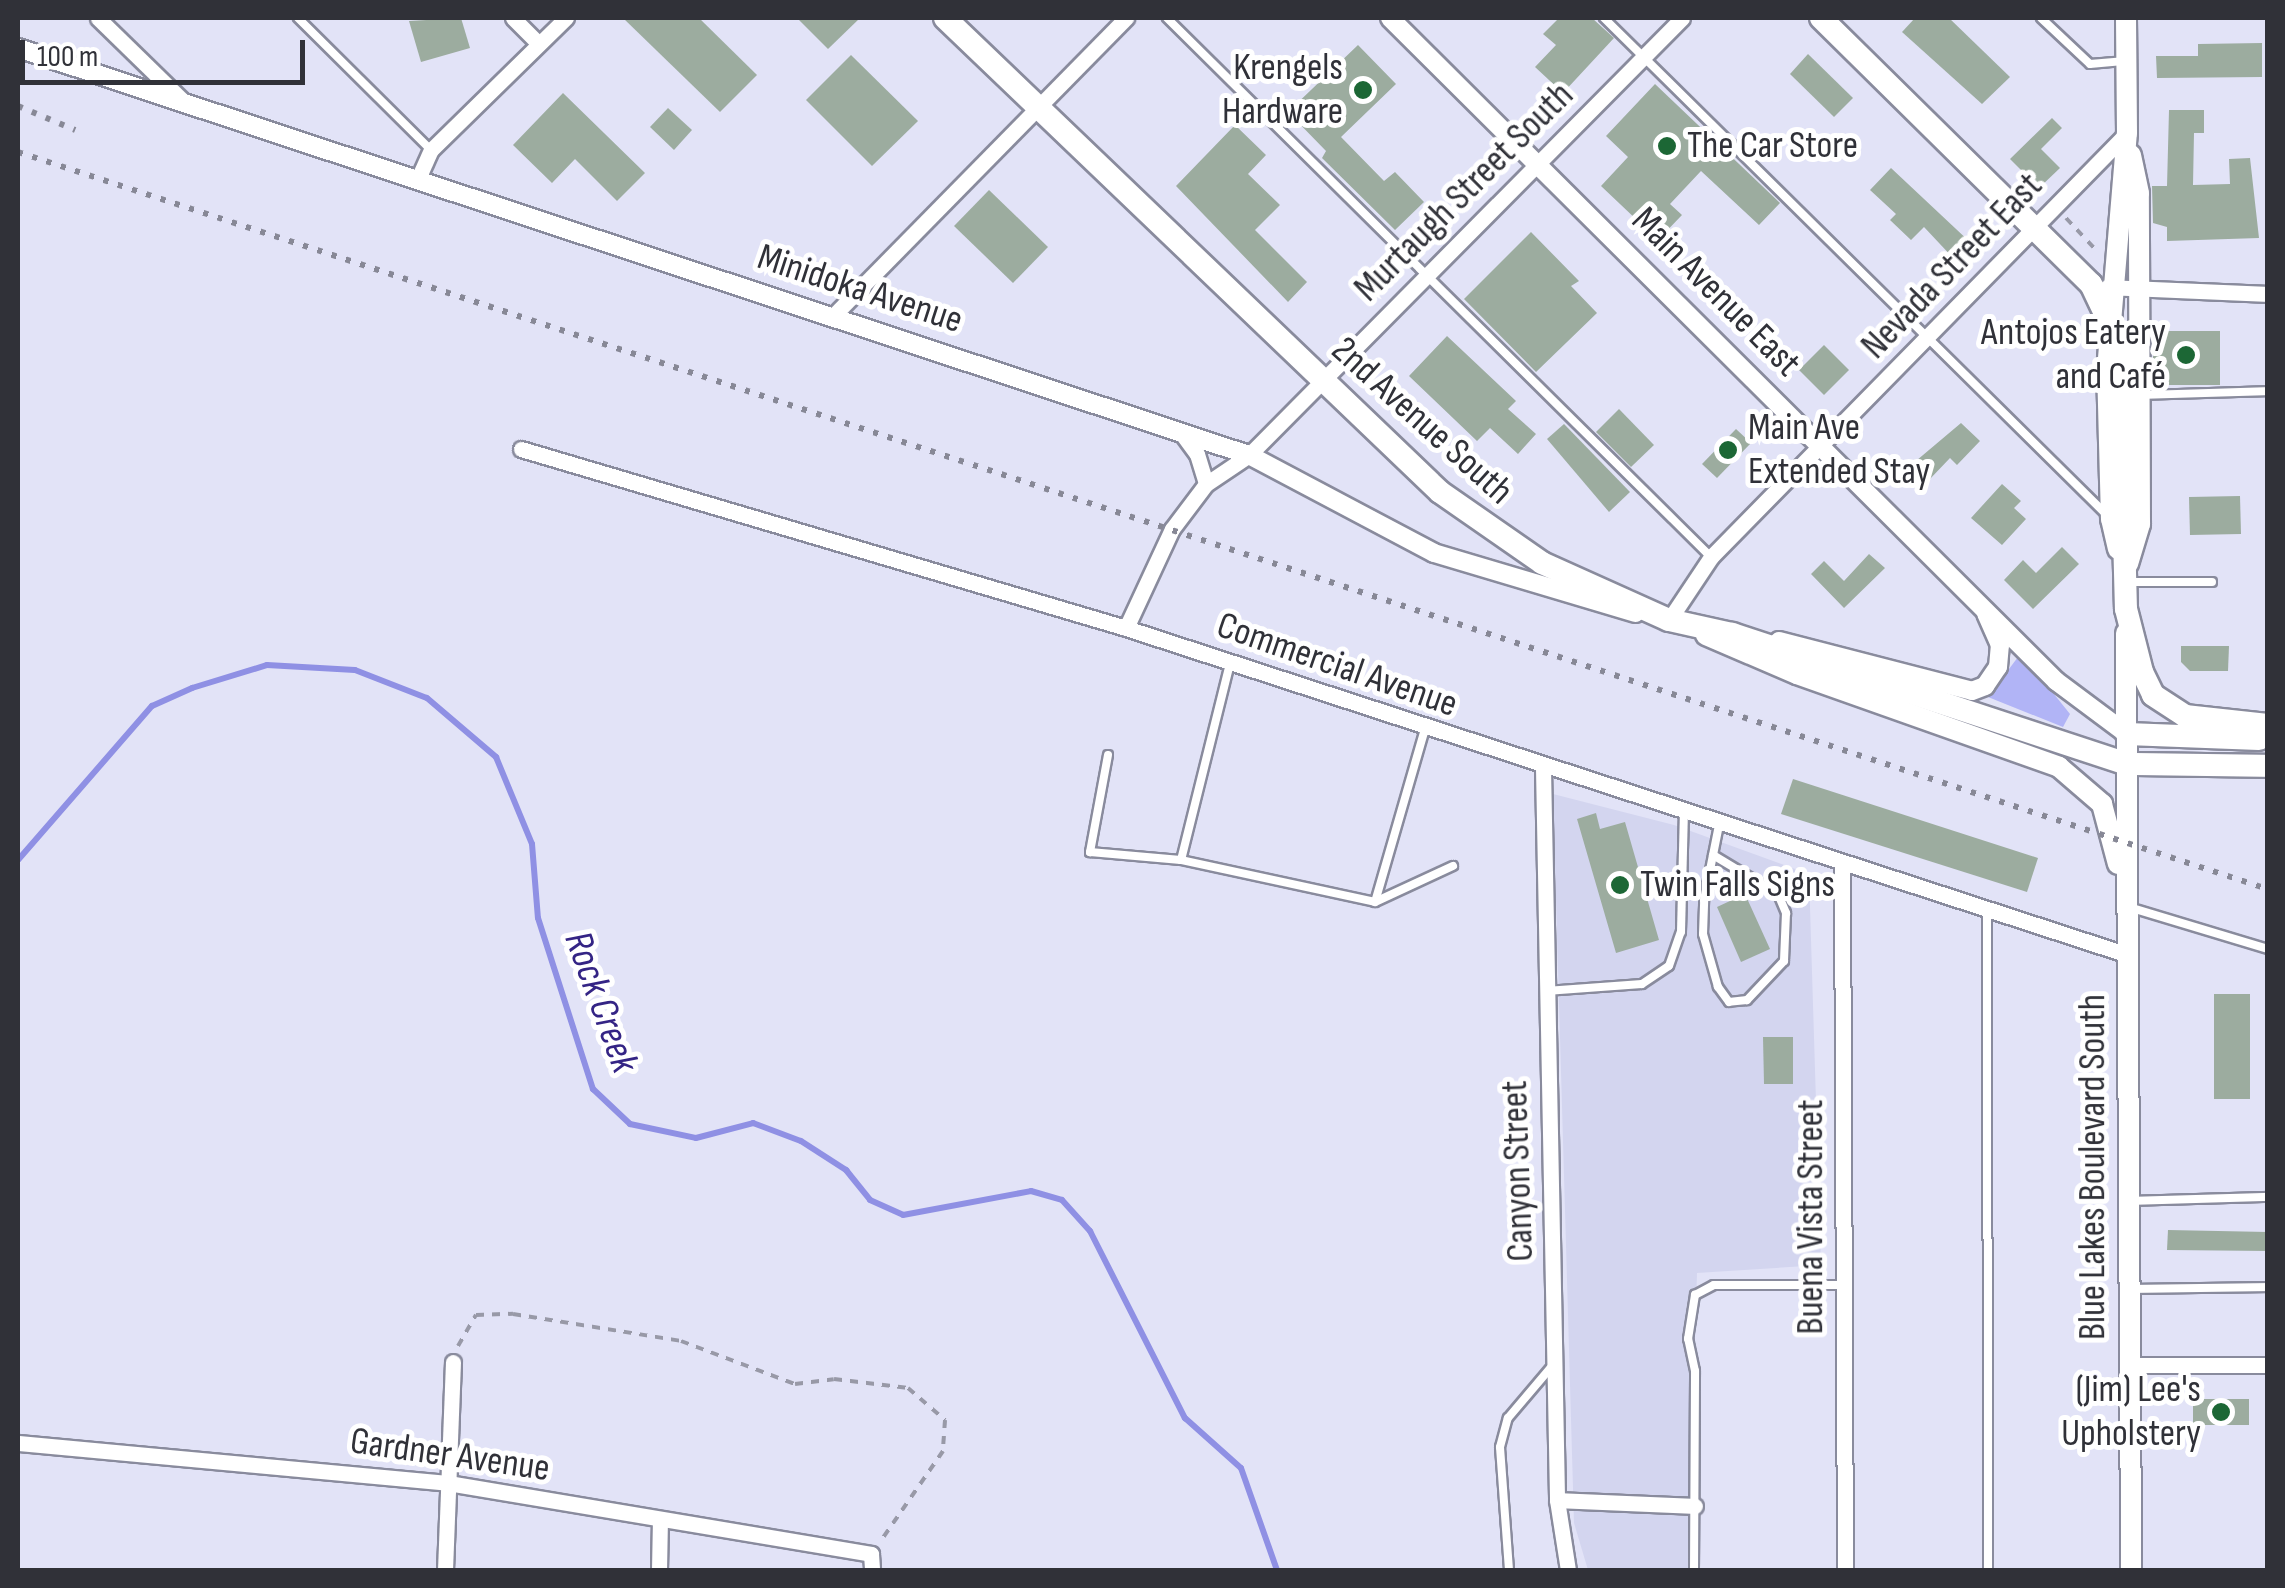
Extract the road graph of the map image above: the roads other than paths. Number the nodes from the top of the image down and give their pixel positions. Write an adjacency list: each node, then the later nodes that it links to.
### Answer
1 (98, 18): 18 (street)
2 (298, 18): 21 (lane)
3 (513, 18): 14 (street)
4 (566, 18): 14 (street)
5 (945, 18): 19 (main road, 2nd Avenue South)
6 (1126, 18): 19 (street)
7 (1167, 18): 25 (lane)
8 (1390, 18): 22 (street, Main Avenue East)
9 (1604, 18): 16 (lane)
10 (1682, 18): 16 (street, Murtaugh Street South)
11 (1821, 18): 24 (main road)
12 (2042, 18): 17 (lane)
13 (2126, 18): 17 (main road)
14 (538, 43): 21 (street)
15 (18, 48): 18 (street, Minidoka Avenue)
16 (1644, 57): 22 (street, Murtaugh Street South); 31 (lane)
17 (2126, 61): 20 (main road)
18 (186, 104): 23 (street, Minidoka Avenue)
19 (1036, 109): 29 (street); 32 (main road, 2nd Avenue South)
20 (2127, 134): 24 (street, Nevada Street East); 26 (main road); 27 (main road)
21 (431, 150): 23 (street)
22 (1540, 164): 25 (street, Murtaugh Street South); 36 (street, Main Avenue East)
23 (417, 181): 29 (street, Minidoka Avenue)
24 (2033, 228): 26 (main road); 31 (street, Nevada Street East)
25 (1422, 276): 32 (street, Murtaugh Street South); 41 (lane)
26 (2101, 286): 27 (street); 30 (main road)
27 (2140, 293): 28 (street); 34 (main road)
28 (2268, 294)
29 (834, 315): 35 (street, Minidoka Avenue)
30 (2110, 318): 40 (main road); 42 (main road)
31 (1931, 337): 36 (street, Nevada Street East); 40 (lane)
32 (1322, 381): 38 (street, Murtaugh Street South); 46 (main road, 2nd Avenue South)
33 (2268, 390): 34 (lane)
34 (2140, 395): 42 (main road)
35 (1180, 430): 38 (street, Minidoka Avenue); 39 (street)
36 (1824, 445): 41 (street, Nevada Street East); 44 (street, Main Avenue East)
37 (520, 449): 47 (street, Commercial Avenue)
38 (1249, 454): 39 (street, Murtaugh Street South); 46 (street, Minidoka Avenue)
39 (1206, 484): 47 (street, Murtaugh Street South)
40 (2111, 519): 42 (main road)
41 (1712, 557): 46 (street, Nevada Street East)
42 (2125, 578): 43 (lane); 45 (main road)
43 (2212, 582)
44 (1976, 596): 48 (street); 52 (street, Main Avenue East)
45 (2126, 610): 50 (main road); 52 (main road, Blue Lakes Boulevard South)
46 (1678, 623): 48 (main road, 2nd Avenue South); 67 (main road)
47 (1126, 628): 49 (street, Commercial Avenue)
48 (1732, 634): 55 (main road, 2nd Avenue South)
49 (1230, 663): 51 (street, Commercial Avenue); 61 (lane)
50 (2268, 725)
51 (1425, 729): 57 (street, Commercial Avenue); 64 (lane)
52 (2128, 734): 53 (main road); 55 (main road, Blue Lakes Boulevard South)
53 (2268, 739)
54 (1108, 756): 61 (lane)
55 (2128, 764): 56 (main road, 2nd Avenue South); 65 (main road, Blue Lakes Boulevard South)
56 (2268, 766)
57 (1543, 768): 58 (street, Commercial Avenue); 70 (street, Canyon Street)
58 (1684, 813): 59 (street, Commercial Avenue); 70 (lane)
59 (1719, 824): 60 (lane); 62 (street, Commercial Avenue)
60 (1713, 856): 60 (lane)
61 (1181, 860): 64 (lane)
62 (1842, 864): 66 (street, Commercial Avenue); 73 (street, Buena Vista Street)
63 (1454, 866): 64 (lane)
64 (1375, 902)
65 (2128, 907): 67 (main road, Blue Lakes Boulevard South); 68 (lane)
66 (1987, 911): 69 (street, Commercial Avenue); 92 (lane)
67 (2128, 930): 69 (main road, Blue Lakes Boulevard South)
68 (2268, 948)
69 (2128, 956): 72 (main road, Blue Lakes Boulevard South)
70 (1546, 992): 76 (street, Canyon Street)
71 (2268, 1197): 72 (lane)
72 (2128, 1201): 75 (main road, Blue Lakes Boulevard South)
73 (1844, 1285): 83 (lane); 91 (street, Buena Vista Street)
74 (2268, 1287): 75 (lane)
75 (2128, 1290): 78 (main road, Blue Lakes Boulevard South)
76 (1556, 1361): 82 (street, Canyon Street); 88 (lane)
77 (454, 1362): 81 (street)
78 (2128, 1364): 79 (street); 93 (main road, Blue Lakes Boulevard South)
79 (2268, 1365)
80 (18, 1443): 81 (street, Gardner Avenue)
81 (448, 1484): 84 (street, Gardner Avenue); 86 (street)
82 (1557, 1500): 83 (street); 89 (street, Canyon Street)
83 (1694, 1506): 90 (lane)
84 (660, 1519): 85 (street, Gardner Avenue); 87 (street)
85 (872, 1562)
86 (445, 1570)
87 (659, 1570)
88 (1509, 1570)
89 (1568, 1570)
90 (1694, 1570)
91 (1845, 1570)
92 (1988, 1570)
93 (2131, 1570)

